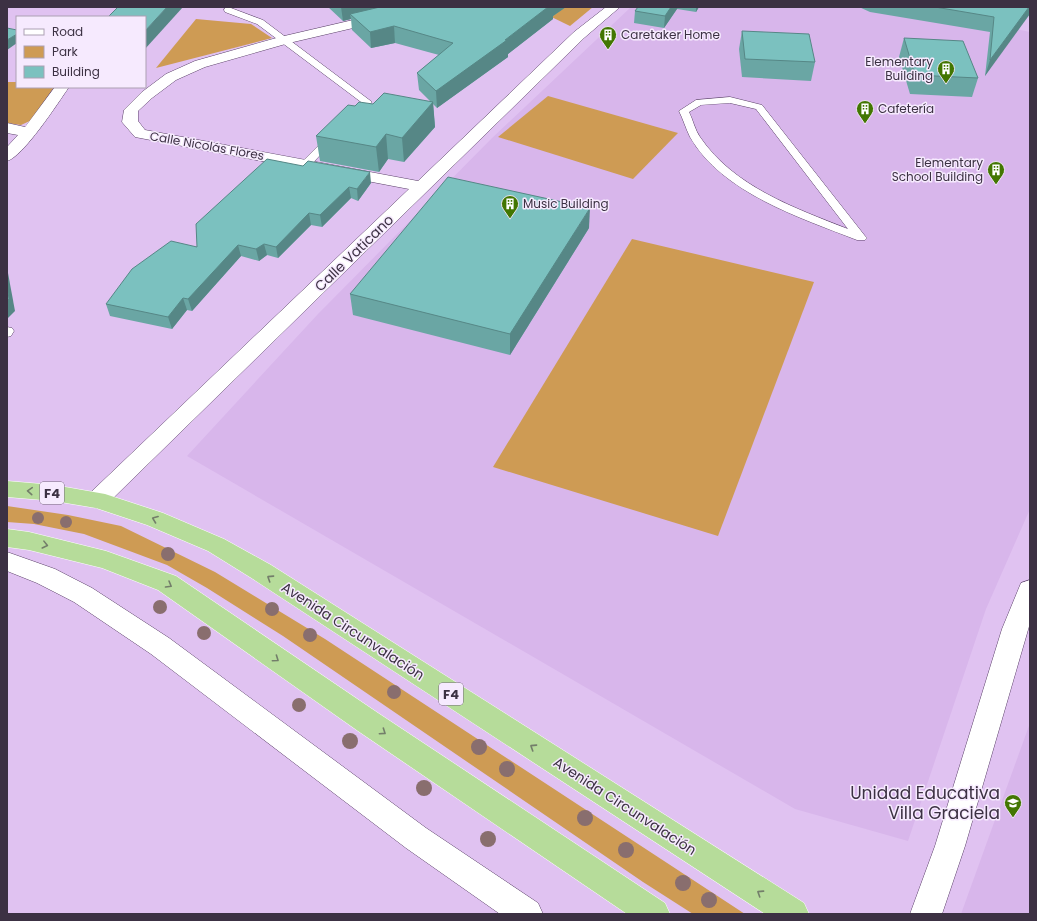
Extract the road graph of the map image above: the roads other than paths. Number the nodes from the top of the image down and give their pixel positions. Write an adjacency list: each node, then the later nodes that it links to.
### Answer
1 (425, 7): 4 (street, Calle Nicolás Flores)
2 (614, 7): 10 (street, Calle Vaticano)
3 (228, 10): 4 (lane)
4 (285, 40): 9 (lane); 9 (street, Calle Nicolás Flores)
5 (61, 88): 7 (street)
6 (7, 128): 7 (street)
7 (29, 132): 8 (street)
8 (7, 156)
9 (306, 164): 10 (street, Calle Nicolás Flores)
10 (423, 187): 13 (street, Calle Vaticano)
11 (861, 238): 11 (lane)
12 (7, 489): 13 (highway, Avenida Circunvalación / F4, one-way to 12)
13 (96, 500): 19 (highway, Avenida Circunvalación / F4, one-way to 13)
14 (8, 545): 17 (street); 18 (highway, one-way to 18)
15 (1030, 590): 16 (street)
16 (1022, 629): 20 (street)
17 (527, 914)
18 (654, 914)
19 (793, 914)
20 (926, 914)

